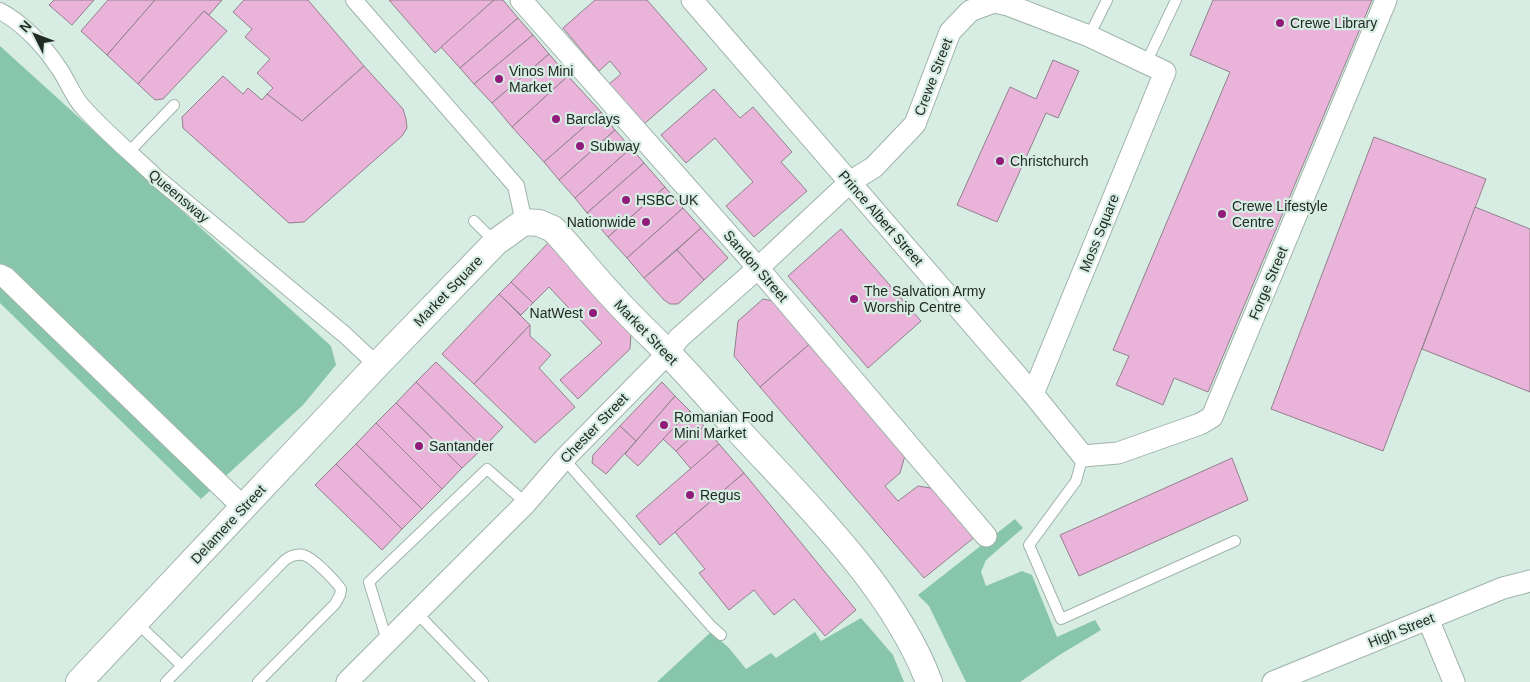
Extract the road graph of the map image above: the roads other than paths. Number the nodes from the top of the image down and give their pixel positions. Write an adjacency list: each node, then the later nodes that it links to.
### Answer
1 (354, 0): 14 (street)
2 (521, 0): 16 (street, Sandon Street)
3 (692, 0): 12 (street, Prince Albert Street)
4 (1108, 0): 8 (lane)
5 (1176, 0): 9 (lane)
6 (1386, 0): 21 (street, Forge Street)
7 (0, 11): 11 (street, Queensway)
8 (1089, 36): 9 (street, Crewe Street); 12 (street, Crewe Street)
9 (1155, 68): 20 (street, Moss Square)
10 (174, 105): 11 (lane)
11 (129, 152): 19 (street, Queensway)
12 (850, 182): 16 (street, Chester Street); 20 (street, Prince Albert Street)
13 (474, 221): 15 (lane)
14 (524, 222): 15 (street, Market Square); 18 (street, Market Street)
15 (496, 242): 19 (street, Market Square)
16 (758, 268): 18 (street, Chester Street); 25 (street, Sandon Street)
17 (0, 275): 24 (street)
18 (668, 353): 22 (street, Chester Street); 39 (street, Market Street)
19 (377, 365): 24 (street, Delamere Street)
20 (1033, 394): 21 (street, Prince Albert Street)
21 (1083, 456): 26 (lane)
22 (564, 459): 23 (street, Chester Street); 31 (lane)
23 (526, 503): 28 (street, Chester Street); 32 (lane)
24 (243, 507): 30 (street, Delamere Street)
25 (986, 536)
26 (1235, 541)
27 (1530, 581): 29 (street, High Street)
28 (416, 612): 32 (street, Chester Street); 38 (lane)
29 (1428, 619): 40 (street, High Street); 41 (street)
30 (136, 621): 33 (lane); 34 (street, Delamere Street)
31 (721, 635)
32 (388, 641): 37 (street, Chester Street)
33 (181, 665): 35 (lane); 36 (lane)
34 (79, 682)
35 (166, 682)
36 (258, 682)
37 (347, 682)
38 (483, 682)
39 (928, 682)
40 (1273, 682)
41 (1454, 682)

